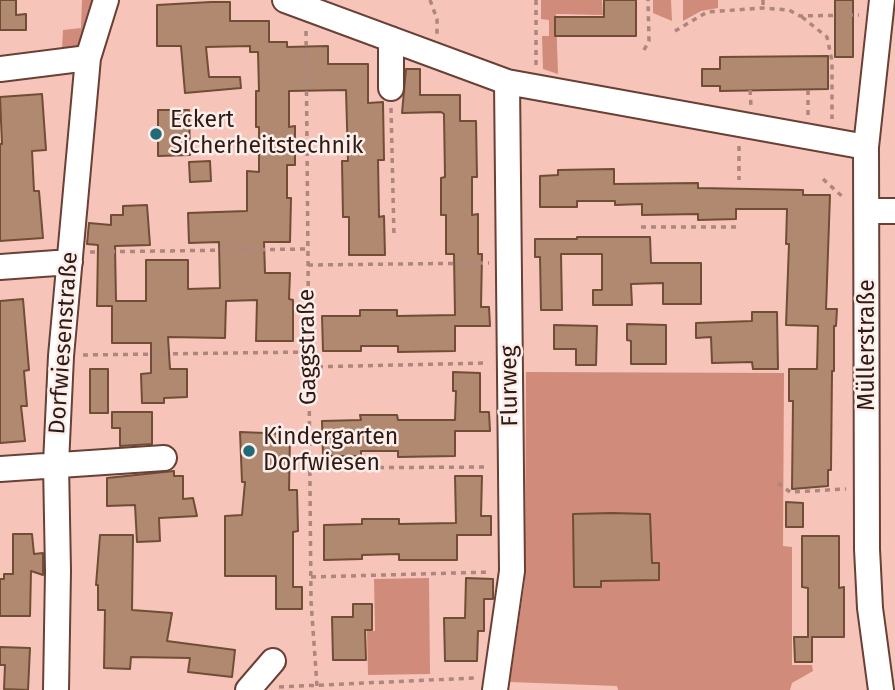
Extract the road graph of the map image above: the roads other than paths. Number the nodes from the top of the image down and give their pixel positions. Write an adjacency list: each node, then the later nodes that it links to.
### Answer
1 (106, 0): 5 (street, Dorfwiesenstraße)
2 (295, 4): 4 (street)
3 (881, 7): 9 (street, Müllerstraße)
4 (391, 39): 7 (street); 8 (street)
5 (88, 58): 6 (street); 12 (street, Dorfwiesenstraße)
6 (0, 69)
7 (507, 82): 9 (street); 19 (street, Flurweg)
8 (391, 88)
9 (866, 147): 10 (street, Müllerstraße)
10 (867, 211): 11 (street); 18 (street, Müllerstraße)
11 (895, 211)
12 (70, 257): 13 (street); 15 (street, Dorfwiesenstraße)
13 (0, 267)
14 (164, 458): 15 (street)
15 (56, 464): 16 (street); 21 (street, Dorfwiesenstraße)
16 (0, 469)
17 (273, 661): 20 (street)
18 (886, 665): 22 (street, Müllerstraße)
19 (496, 684)
20 (248, 689)
21 (56, 690)
22 (881, 690)

